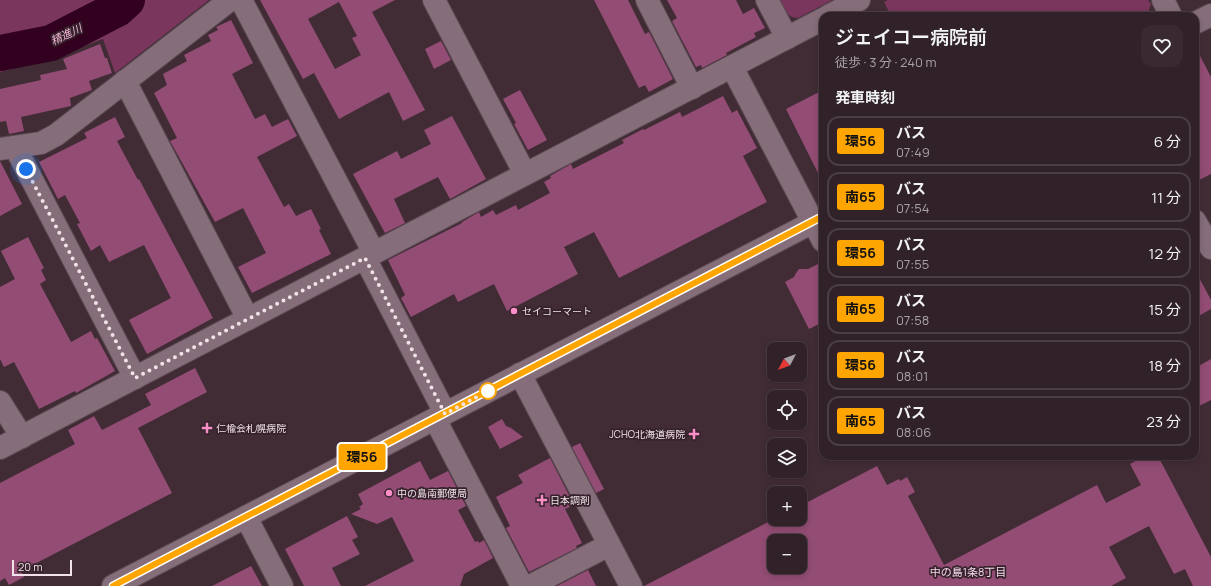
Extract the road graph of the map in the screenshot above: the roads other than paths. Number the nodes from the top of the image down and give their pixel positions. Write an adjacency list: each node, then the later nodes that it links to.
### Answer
1 (230, 0): 15 (street)
2 (241, 0): 20 (street)
3 (434, 0): 18 (street)
4 (647, 0): 16 (street)
5 (767, 0): 13 (street)
6 (859, 0): 8 (street)
7 (1163, 0): 9 (street)
8 (836, 12)
9 (1169, 12)
10 (1211, 14): 12 (street)
11 (819, 21): 13 (street)
12 (1199, 21)
13 (787, 38): 14 (street)
14 (732, 67): 16 (street); 19 (street)
15 (125, 81): 17 (street); 21 (street)
16 (692, 88): 18 (street)
17 (7, 148): 23 (street)
18 (525, 174): 20 (street)
19 (818, 219): 22 (street)
20 (370, 255): 21 (street); 25 (street)
21 (248, 319): 23 (street)
22 (520, 374): 25 (street); 29 (street)
23 (135, 378): 26 (street)
24 (0, 402): 26 (street)
25 (440, 416): 28 (street); 32 (street)
26 (22, 437): 27 (street)
27 (0, 448)
28 (246, 517): 30 (street); 31 (street)
29 (609, 545): 33 (street); 34 (street)
30 (113, 586)
31 (282, 586)
32 (522, 586)
33 (530, 586)
34 (630, 586)

